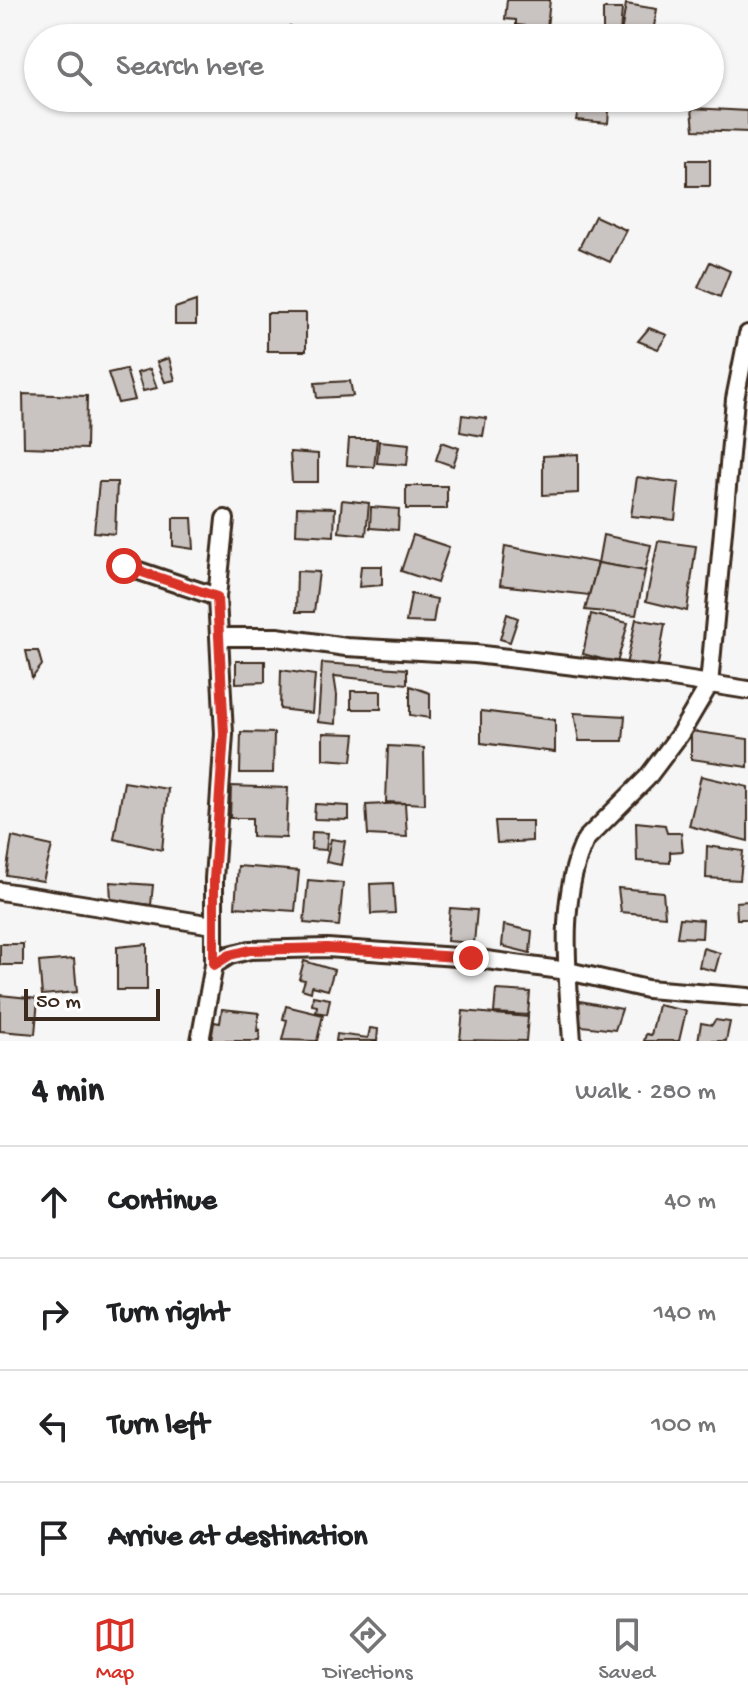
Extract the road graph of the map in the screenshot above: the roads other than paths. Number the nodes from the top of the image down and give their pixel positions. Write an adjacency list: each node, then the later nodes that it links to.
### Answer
1 (748, 334): 6 (street)
2 (225, 519): 4 (street)
3 (124, 566): 4 (street)
4 (217, 597): 5 (street)
5 (220, 637): 6 (street); 9 (street)
6 (709, 685): 7 (street); 11 (street)
7 (748, 690)
8 (0, 891): 9 (street)
9 (213, 925): 10 (street)
10 (214, 965): 11 (street); 13 (street)
11 (568, 971): 12 (street); 14 (street)
12 (748, 997)
13 (200, 1041)
14 (572, 1041)

